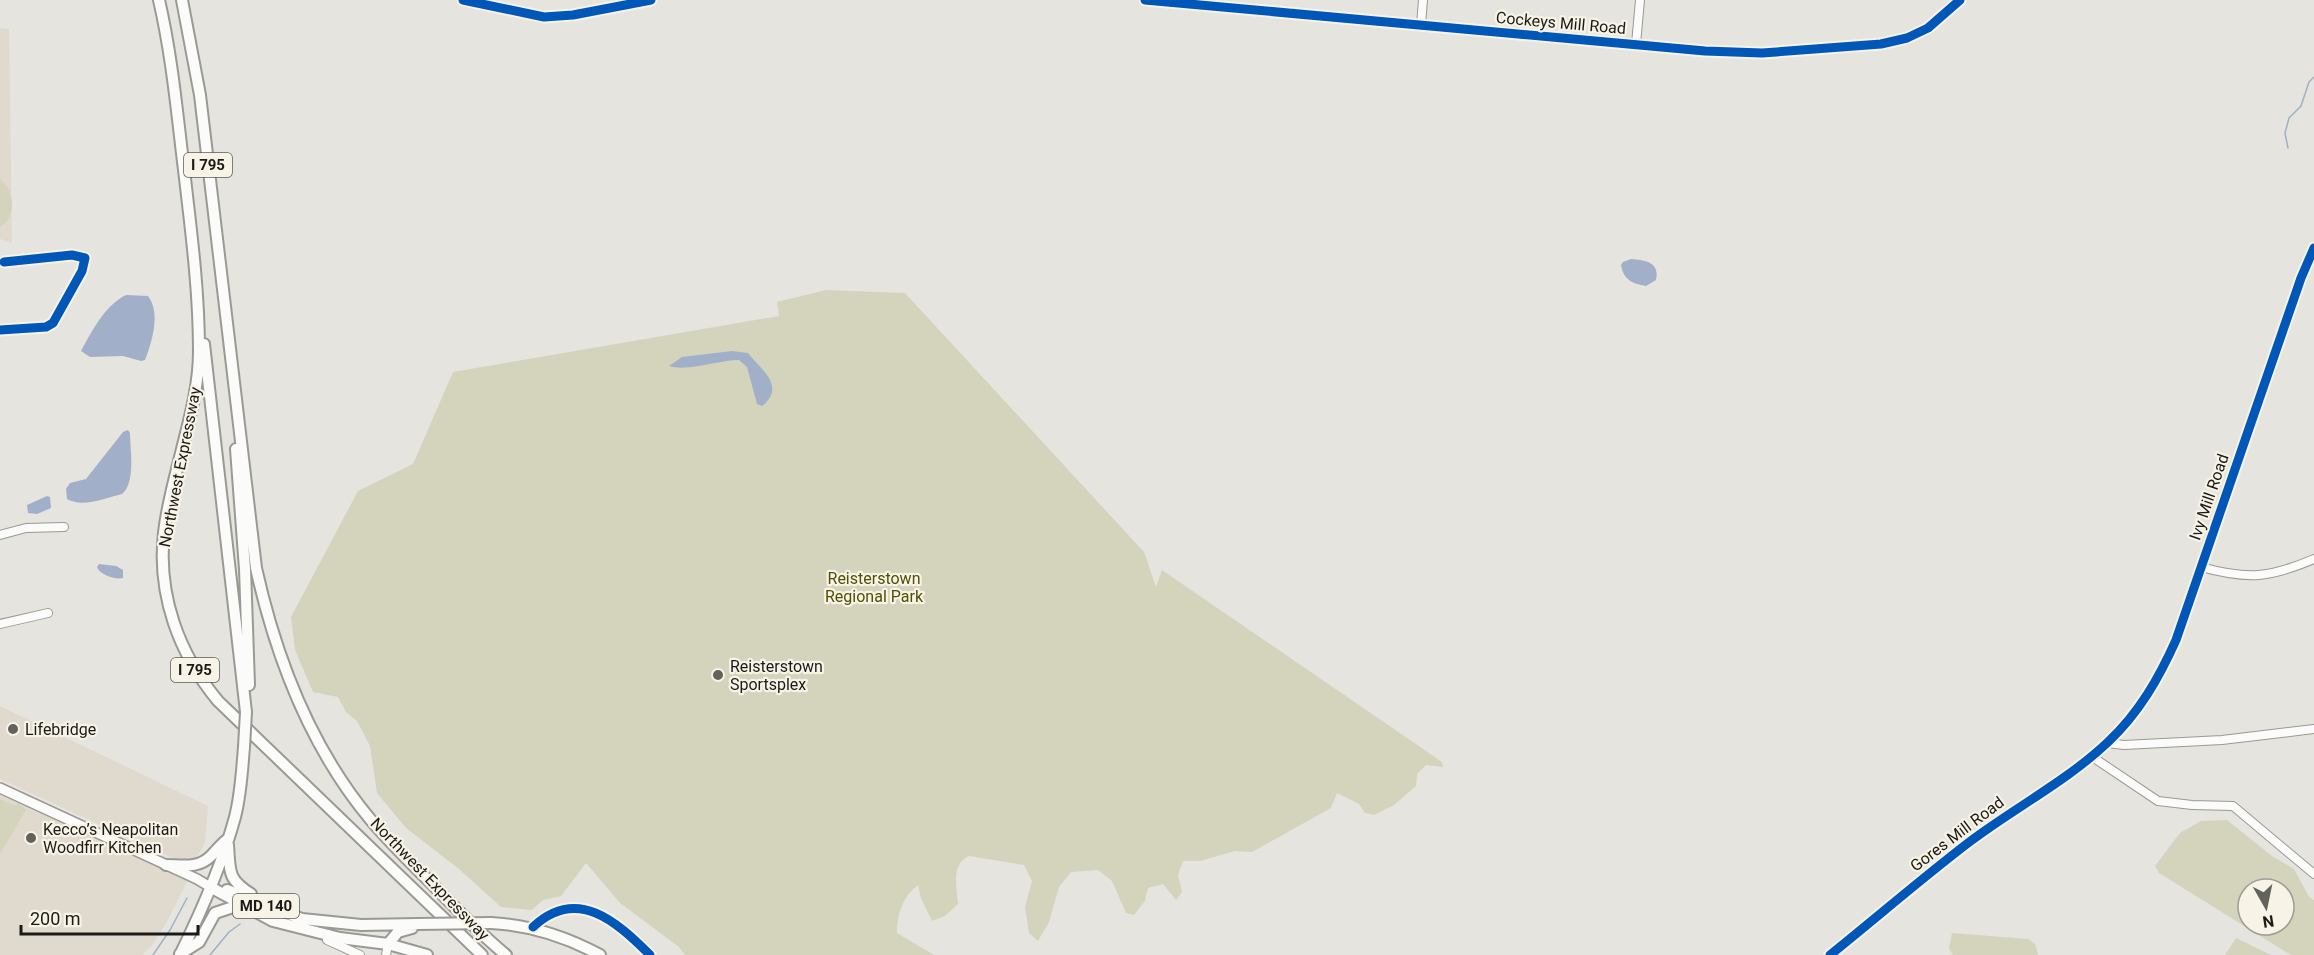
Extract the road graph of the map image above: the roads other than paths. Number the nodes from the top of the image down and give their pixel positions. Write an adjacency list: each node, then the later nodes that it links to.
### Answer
1 (159, 0): 13 (highway, Northwest Expressway / I 795)
2 (182, 0): 15 (highway, Northwest Expressway / I 795)
3 (463, 0): 4 (street)
4 (651, 0)
5 (1145, 0): 9 (street, Cockeys Mill Road)
6 (1423, 0): 9 (street)
7 (1640, 0): 10 (street)
8 (1960, 0): 10 (street, Cockeys Mill Road)
9 (1421, 25): 10 (street, Cockeys Mill Road)
10 (1636, 44)
11 (2314, 248): 19 (street, Ivy Mill Road)
12 (4, 262): 14 (street)
13 (196, 275): 22 (highway); 41 (highway, Northwest Expressway / I 795)
14 (0, 330)
15 (227, 332): 22 (highway); 42 (highway, Northwest Expressway / I 795)
16 (64, 526): 17 (street)
17 (0, 535)
18 (2314, 559): 19 (street)
19 (2201, 567): 24 (street, Ivy Mill Road)
20 (48, 613): 21 (street)
21 (0, 624)
22 (246, 712): 27 (highway, bridge)
23 (2314, 729): 24 (street)
24 (2107, 743): 25 (street, Gores Mill Road)
25 (2091, 756): 29 (street); 45 (street, Gores Mill Road)
26 (0, 788): 28 (main road, MD 140)
27 (228, 838): 28 (highway); 30 (highway); 31 (highway)
28 (166, 865): 30 (main road, MD 140)
29 (2314, 874)
30 (212, 888): 31 (highway, MD 140); 38 (highway)
31 (274, 916): 32 (highway, MD 140); 36 (highway, MD 140); 38 (highway)
32 (361, 925): 33 (highway, MD 140); 36 (highway)
33 (375, 925): 34 (highway, MD 140); 37 (highway)
34 (421, 926): 35 (highway, MD 140, bridge); 37 (highway)
35 (533, 927): 43 (highway, MD 140); 44 (street)
36 (327, 937): 37 (highway, MD 140); 39 (street)
37 (387, 949): 40 (highway, MD 140)
38 (180, 955)
39 (360, 955)
40 (427, 955)
41 (482, 955)
42 (506, 955)
43 (600, 955)
44 (650, 955)
45 (1830, 955)

